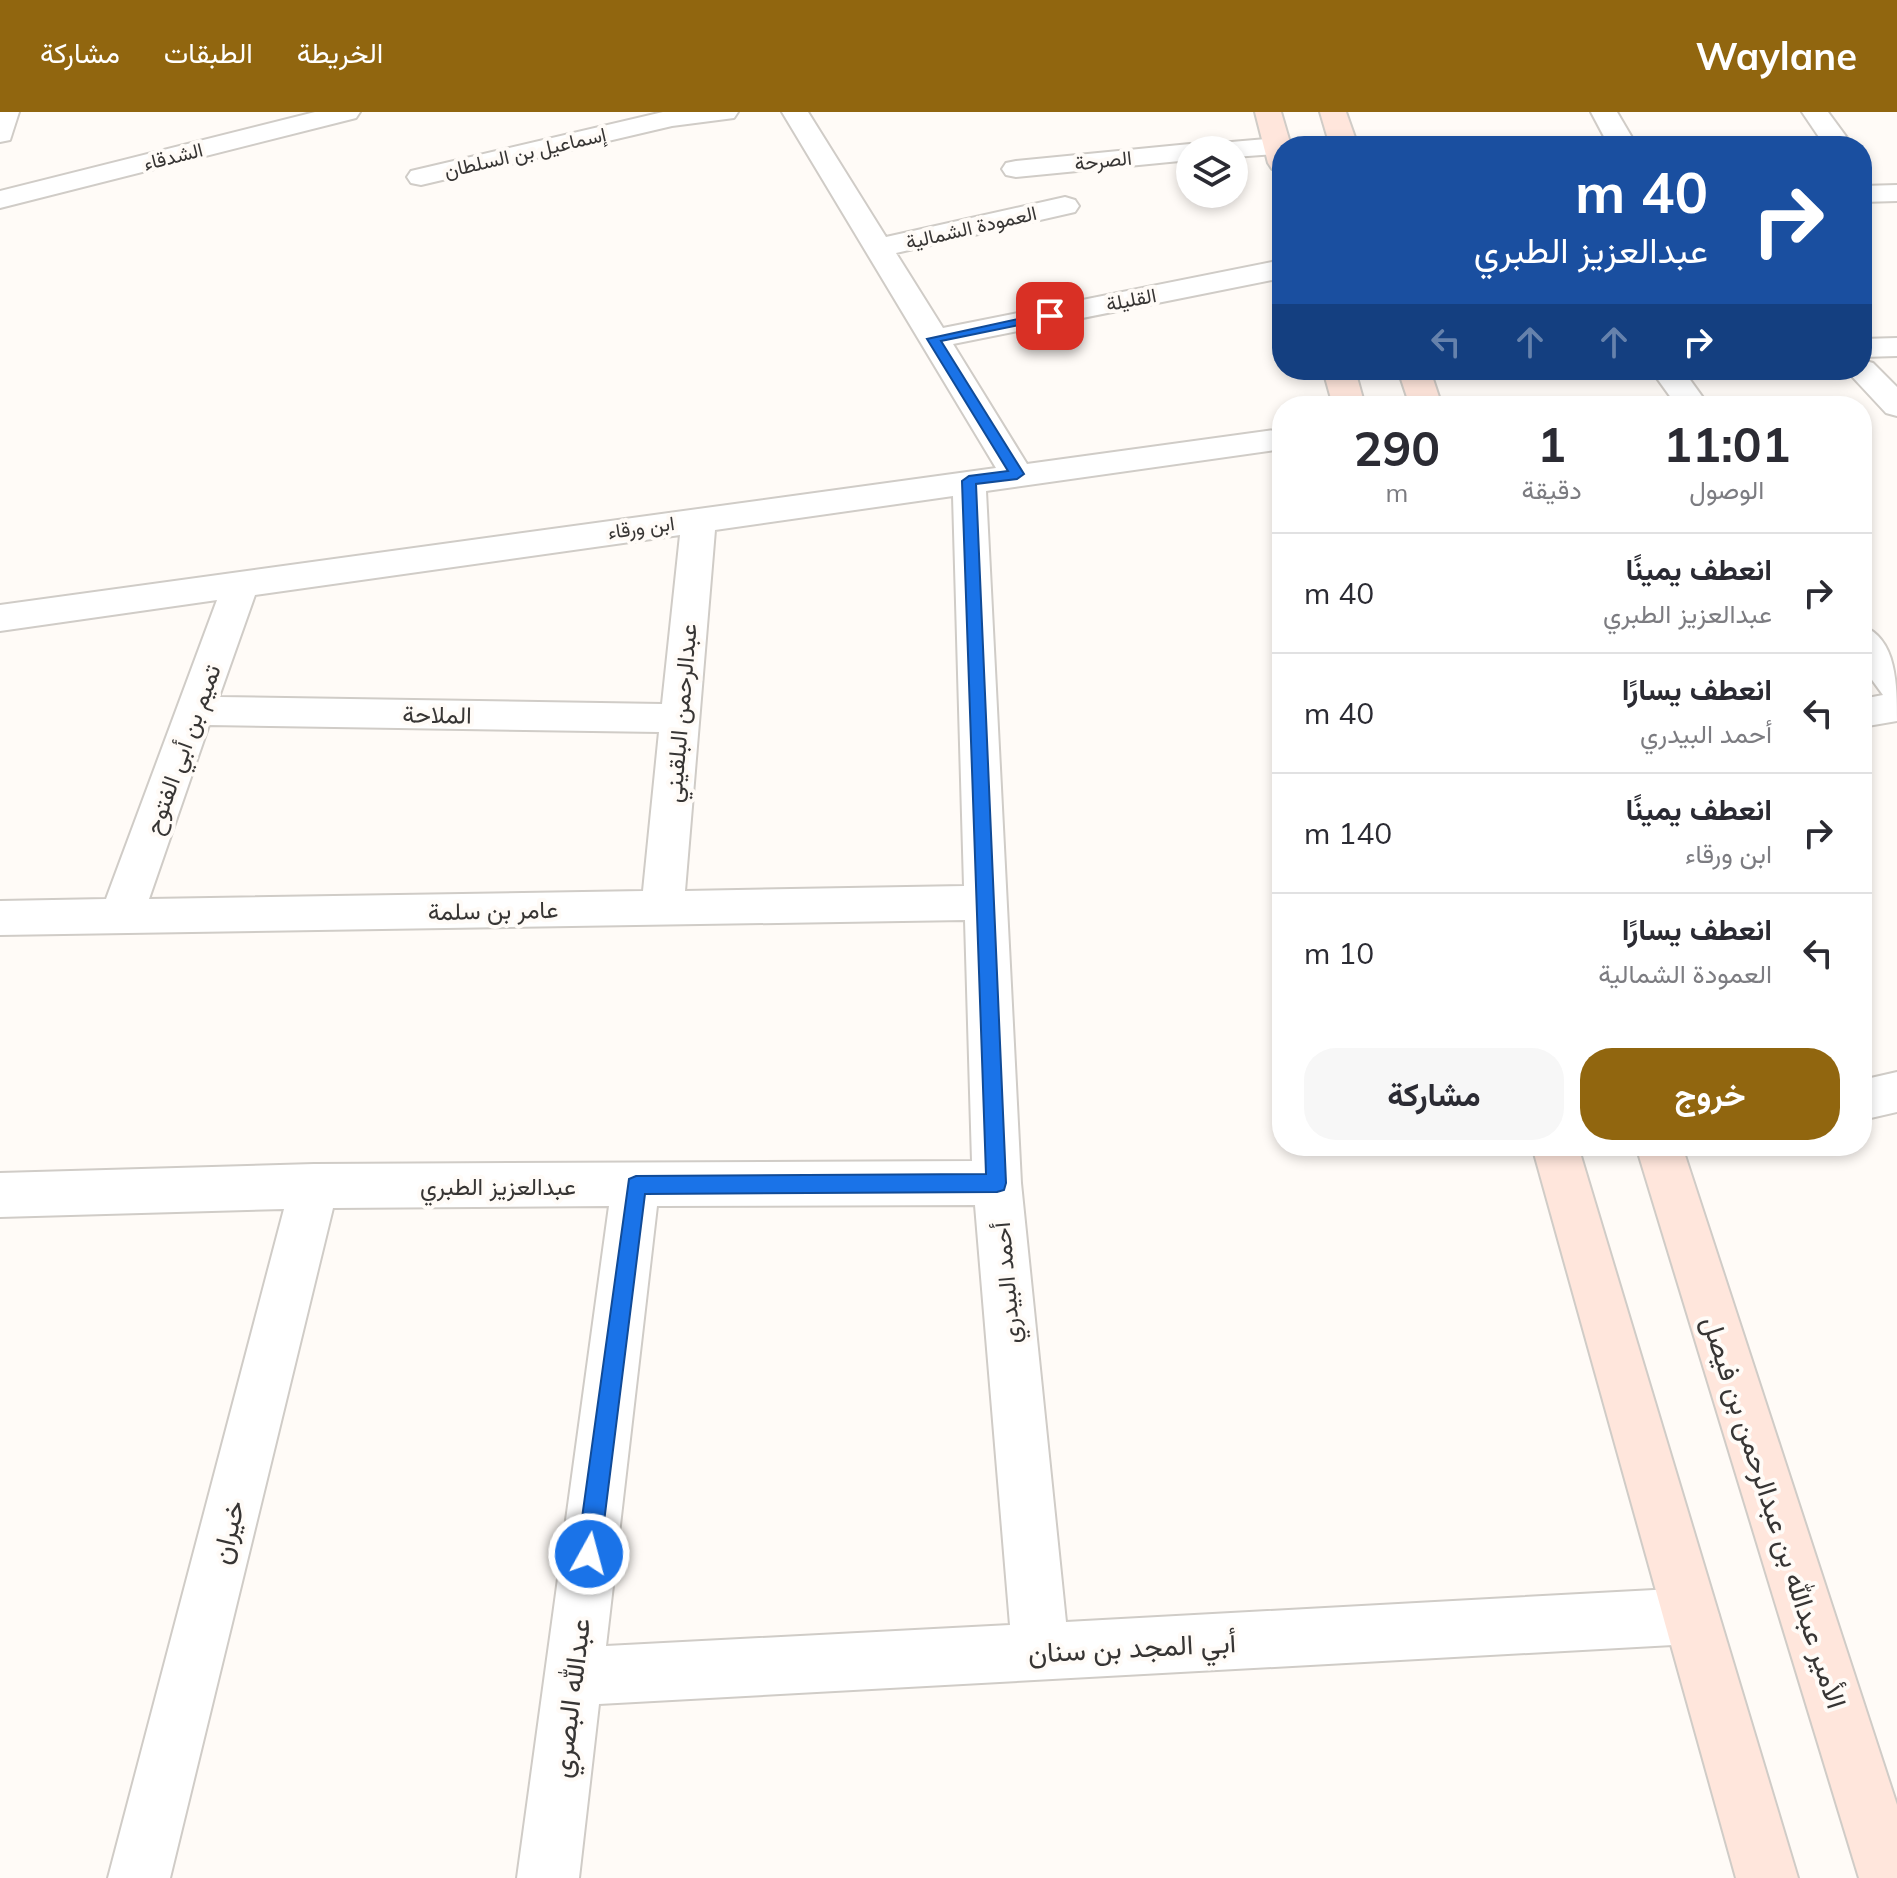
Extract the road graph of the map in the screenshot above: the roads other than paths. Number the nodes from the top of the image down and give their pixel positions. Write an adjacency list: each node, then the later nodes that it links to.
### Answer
1 (6, 112): 10 (street)
2 (347, 112): 20 (street, الشدقاء)
3 (725, 112): 9 (street, إسماعيل بن السلطان)
4 (795, 112): 22 (street, العمودة الشمالية)
5 (1268, 112): 11 (main road)
6 (1333, 112): 12 (main road)
7 (1604, 112): 13 (street)
8 (1815, 112): 14 (street)
9 (660, 115): 19 (street, إسماعيل بن السلطان)
10 (0, 134)
11 (1275, 136)
12 (1341, 136)
13 (1617, 136)
14 (1832, 136)
15 (1248, 152): 17 (street)
16 (1176, 153): 18 (street, الصرحة)
17 (1272, 153)
18 (1016, 169)
19 (421, 177)
20 (0, 200)
21 (1065, 206): 22 (street, العمودة الشمالية)
22 (878, 248): 24 (street, العمودة الشمالية)
23 (1272, 271): 24 (street, القليلة)
24 (934, 339): 30 (street, العمودة الشمالية)
25 (1897, 347): 26 (street)
26 (1872, 348)
27 (1872, 380): 28 (street)
28 (1897, 406)
29 (1272, 440): 30 (street, ابن ورقاء)
30 (1017, 474): 31 (street, ابن ورقاء)
31 (969, 481): 32 (street, ابن ورقاء); 41 (street, أحمد البيدري)
32 (699, 519): 33 (street, ابن ورقاء); 40 (street, عبدالرحمن البلقيني)
33 (241, 584): 34 (street, ابن ورقاء); 38 (street, تميم بن أبي الفتوح)
34 (0, 618)
35 (1872, 653): 36 (street)
36 (1897, 687)
37 (1897, 707): 39 (street)
38 (195, 711): 40 (street, الملاحة); 43 (street, تميم بن أبي الفتوح)
39 (1872, 711)
40 (680, 718): 42 (street, عبدالرحمن البلقيني)
41 (985, 903): 42 (street, عامر بن سلمة); 49 (street, أحمد البيدري)
42 (662, 908): 43 (street, عامر بن سلمة)
43 (122, 914): 44 (street, عامر بن سلمة)
44 (0, 918)
45 (1897, 1092): 46 (street)
46 (1872, 1098)
47 (1558, 1156): 53 (main road)
48 (1667, 1156): 56 (main road, الأمير عبدالله بن عبدالرحمن بن فيصل)
49 (997, 1183): 50 (street, عبدالعزيز الطبري); 54 (street, أحمد البيدري)
50 (636, 1185): 51 (street, عبدالعزيز الطبري); 55 (street, عبدالله البصري)
51 (314, 1186): 52 (street, عبدالعزيز الطبري); 57 (street, خيران)
52 (0, 1195)
53 (1691, 1616): 54 (street, أبي المجد بن سنان); 59 (main road)
54 (1041, 1652): 55 (street, أبي المجد بن سنان)
55 (573, 1677): 58 (street, عبدالله البصري)
56 (1890, 1864)
57 (139, 1878)
58 (548, 1878)
59 (1767, 1878)

